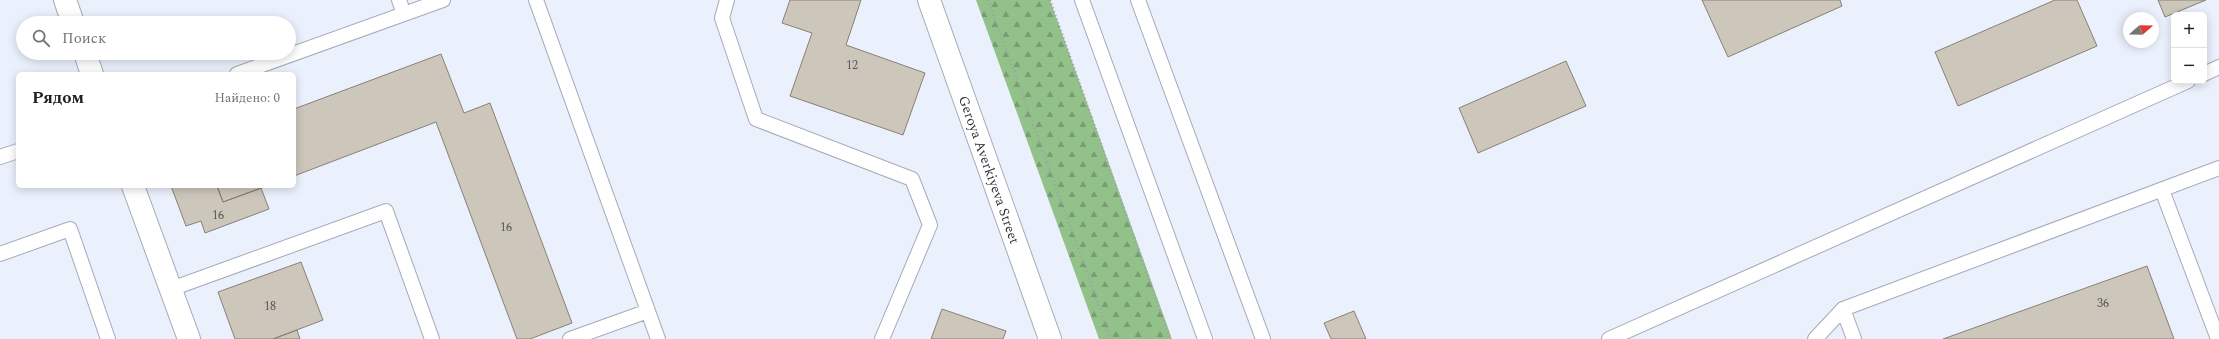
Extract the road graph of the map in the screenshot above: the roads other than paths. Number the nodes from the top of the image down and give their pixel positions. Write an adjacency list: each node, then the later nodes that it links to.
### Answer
1 (65, 0): 10 (street)
2 (399, 0): 9 (lane)
3 (443, 0): 9 (lane)
4 (536, 0): 27 (lane)
5 (727, 0): 33 (lane)
6 (929, 0): 34 (street, Geroya Averkiyeva Street)
7 (1082, 0): 35 (lane)
8 (1138, 0): 36 (lane)
9 (404, 14): 11 (lane)
10 (71, 16)
11 (296, 53)
12 (87, 60): 15 (street)
13 (276, 60): 16 (lane)
14 (2219, 67): 17 (lane)
15 (91, 72)
16 (243, 72)
17 (2207, 73)
18 (2181, 84): 37 (lane)
19 (16, 152): 20 (lane)
20 (0, 157)
21 (2219, 168): 23 (lane)
22 (134, 188): 25 (street)
23 (2162, 190): 26 (lane); 40 (lane)
24 (0, 254): 28 (lane)
25 (171, 289): 29 (street); 30 (lane)
26 (1843, 309): 38 (lane); 39 (lane)
27 (648, 311): 31 (lane); 32 (lane)
28 (108, 339)
29 (188, 339)
30 (432, 339)
31 (570, 339)
32 (658, 339)
33 (882, 339)
34 (1050, 339)
35 (1205, 339)
36 (1263, 339)
37 (1609, 339)
38 (1815, 339)
39 (1854, 339)
40 (2218, 339)

